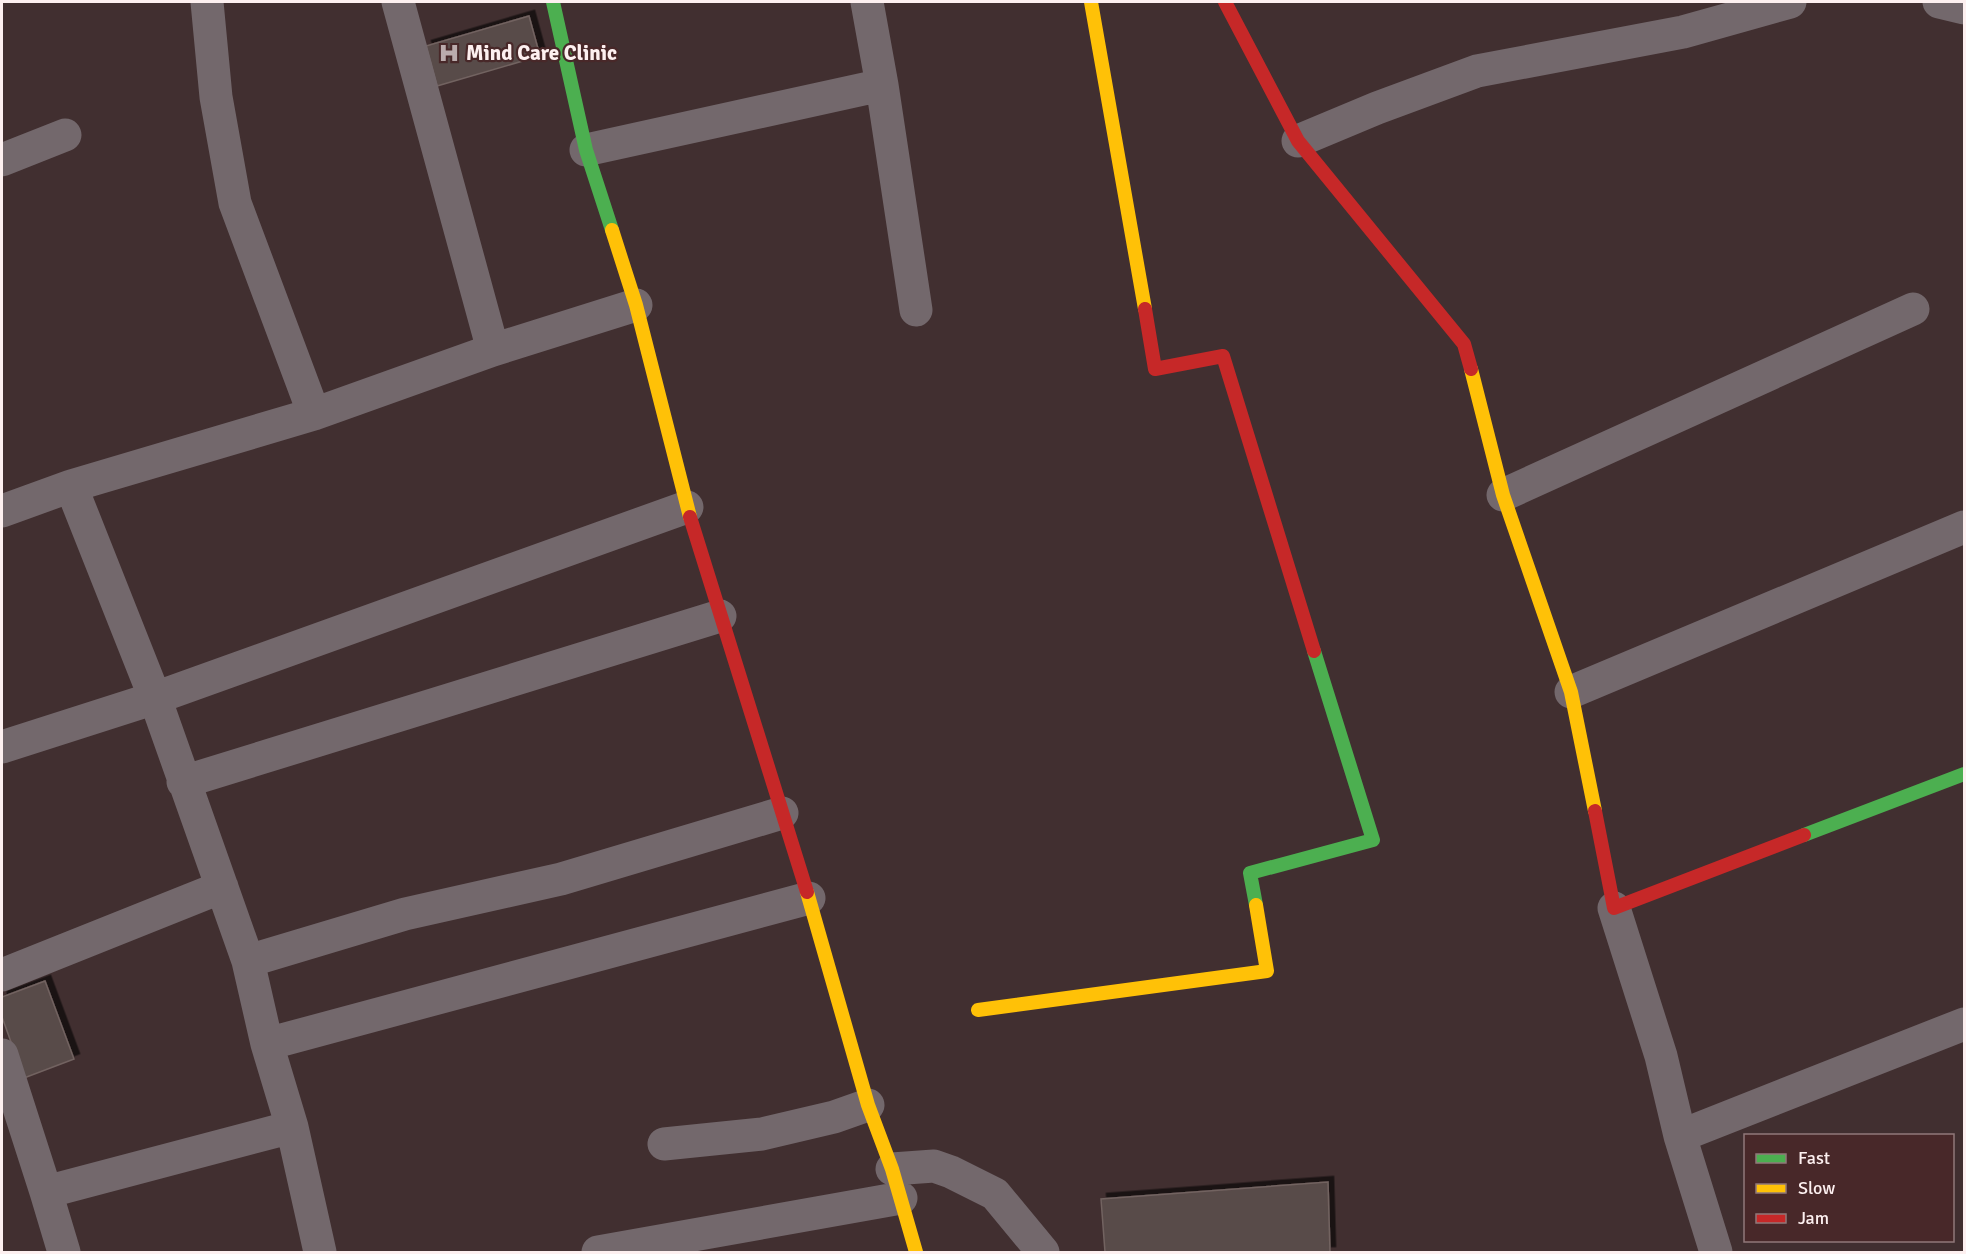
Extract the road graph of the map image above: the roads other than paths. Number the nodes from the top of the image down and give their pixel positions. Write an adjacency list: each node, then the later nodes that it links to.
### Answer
1 (207, 2): 19 (street)
2 (398, 2): 18 (street)
3 (553, 2): 13 (street)
4 (867, 2): 10 (street)
5 (1091, 2): 37 (street)
6 (1225, 2): 12 (street)
7 (1790, 2): 12 (street)
8 (1939, 2): 9 (street)
9 (1965, 8)
10 (882, 85): 13 (street); 17 (street)
11 (65, 135): 14 (street)
12 (1298, 141): 21 (street)
13 (586, 150): 15 (street)
14 (2, 160)
15 (636, 305): 18 (street); 22 (street)
16 (1914, 309): 21 (street)
17 (916, 310)
18 (493, 350): 19 (street)
19 (314, 414): 20 (street)
20 (70, 486): 23 (street); 27 (street)
21 (1503, 495): 26 (street)
22 (687, 507): 25 (street); 27 (street)
23 (2, 511)
24 (1965, 527): 26 (street)
25 (720, 616): 30 (street); 31 (street)
26 (1571, 692): 34 (street)
27 (155, 698): 28 (street); 30 (street)
28 (2, 747)
29 (1965, 774): 34 (street)
30 (183, 782): 32 (street)
31 (782, 813): 33 (street); 35 (street)
32 (222, 887): 35 (street); 36 (street)
33 (809, 898): 39 (street); 41 (street)
34 (1614, 908): 43 (street)
35 (248, 962): 39 (street)
36 (2, 975)
37 (978, 1010)
38 (1965, 1024): 43 (street)
39 (267, 1044): 42 (street)
40 (2, 1055): 46 (street)
41 (868, 1105): 44 (street); 45 (street)
42 (292, 1127): 46 (street); 48 (street)
43 (1680, 1136): 52 (street)
44 (664, 1143)
45 (896, 1184): 49 (street); 50 (street); 51 (street)
46 (46, 1192): 47 (street)
47 (64, 1252)
48 (320, 1252)
49 (598, 1252)
50 (916, 1252)
51 (1042, 1252)
52 (1716, 1252)

